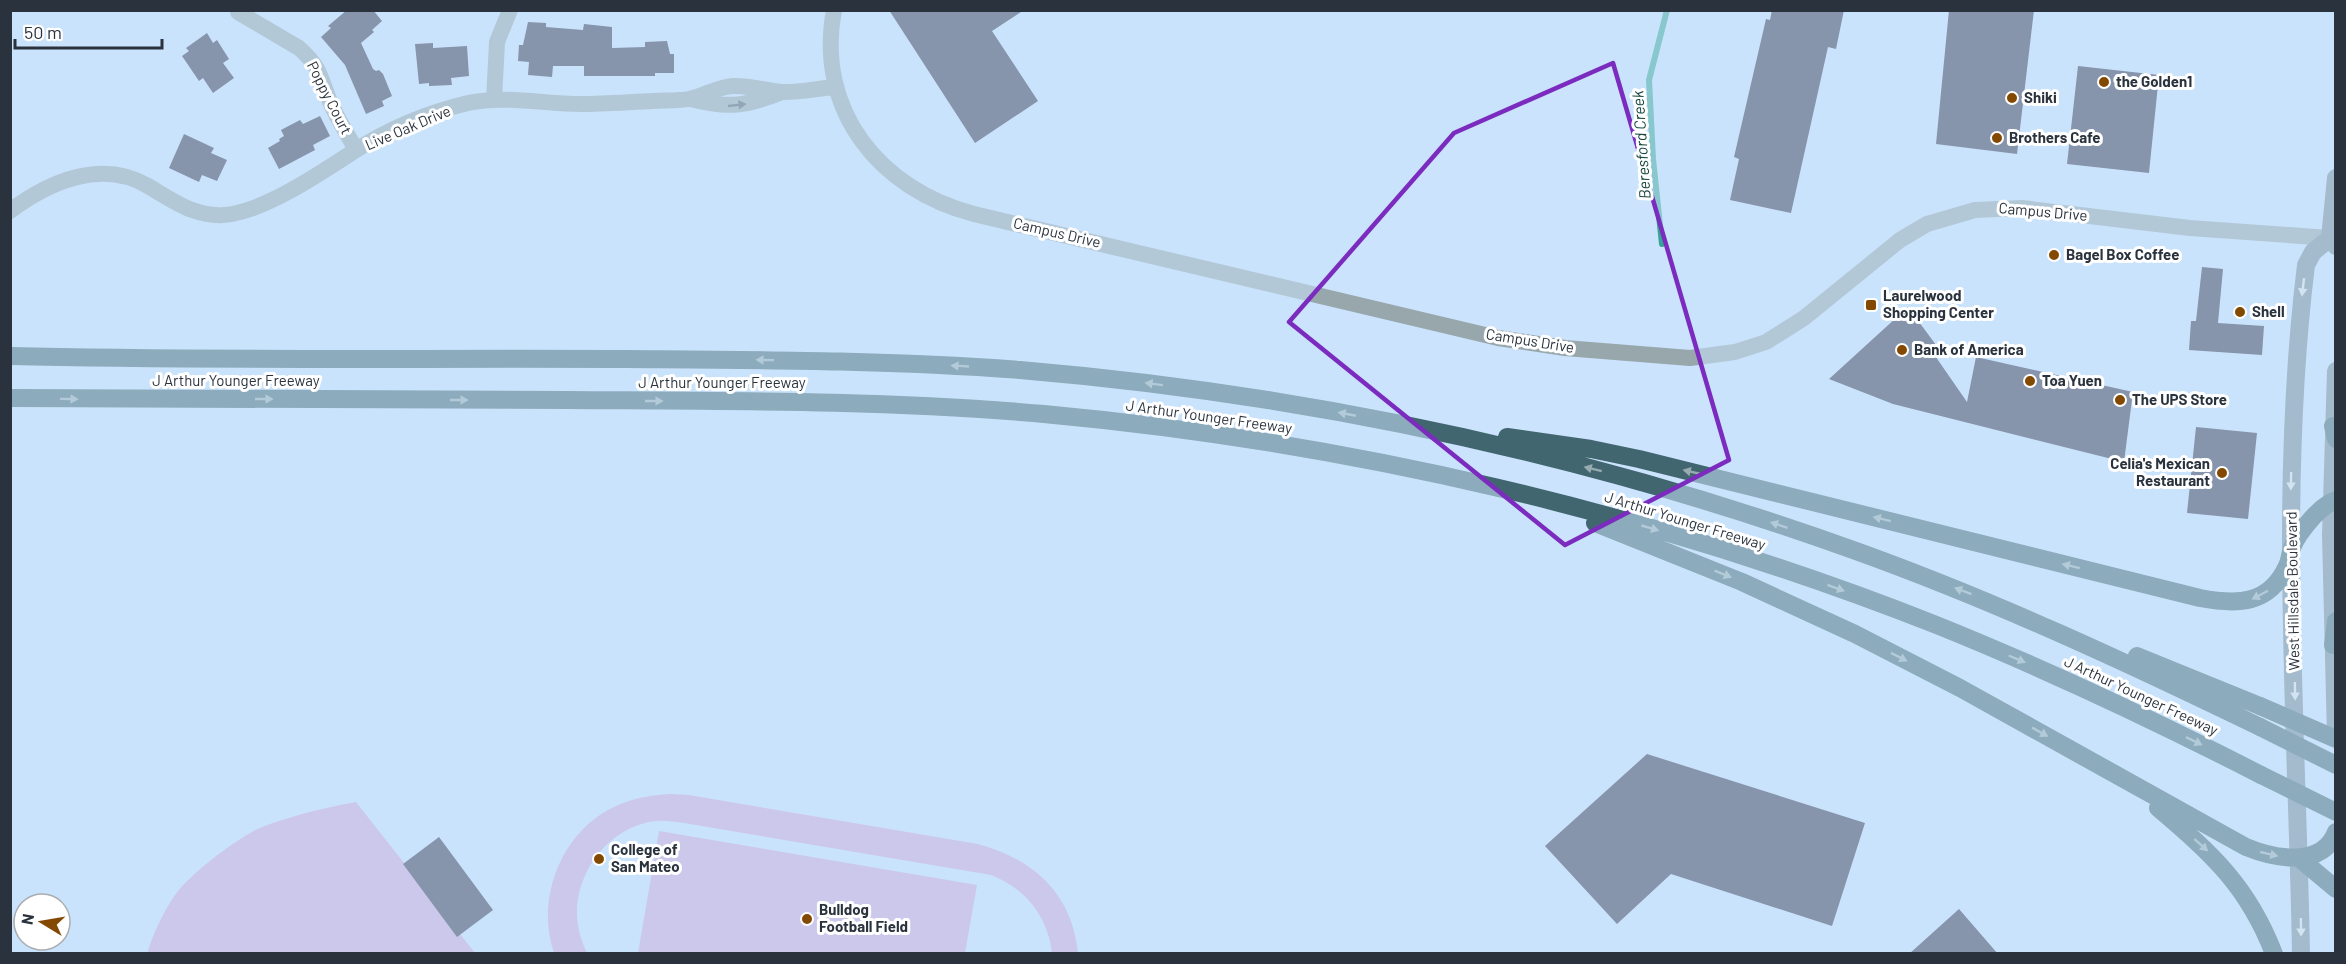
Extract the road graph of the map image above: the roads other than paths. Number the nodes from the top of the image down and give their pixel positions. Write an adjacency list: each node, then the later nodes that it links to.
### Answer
1 (510, 10): 5 (street)
2 (834, 10): 4 (street, Campus Drive)
3 (238, 12): 6 (street, Poppy Court)
4 (836, 87): 5 (street, Live Oak Drive); 9 (street, Campus Drive)
5 (494, 100): 6 (street, Live Oak Drive)
6 (356, 150): 8 (street, Live Oak Drive)
7 (2336, 178): 9 (main road)
8 (10, 211)
9 (2332, 242): 17 (main road, West Hillsdale Boulevard, one-way to 17)
10 (10, 356): 13 (highway, J Arthur Younger Freeway, one-way to 10)
11 (2336, 371): 14 (main road)
12 (10, 398): 15 (highway, J Arthur Younger Freeway, one-way to 15)
13 (1404, 425): 17 (highway, one-way to 13); 18 (highway, J Arthur Younger Freeway, one-way to 13)
14 (2334, 433): 16 (main road)
15 (1533, 496): 23 (highway, one-way to 23); 24 (highway, J Arthur Younger Freeway, one-way to 24, bridge)
16 (2333, 501): 17 (highway); 20 (main road)
17 (2291, 549): 26 (main road, West Hillsdale Boulevard, one-way to 26)
18 (2017, 614): 21 (highway, bridge); 22 (highway, J Arthur Younger Freeway, bridge)
19 (2336, 621): 20 (highway)
20 (2333, 645): 21 (main road)
21 (2336, 738)
22 (2336, 765)
23 (2125, 779): 26 (highway, one-way to 26); 28 (highway, one-way to 28)
24 (2336, 812)
25 (2336, 832): 26 (highway)
26 (2299, 858): 27 (highway); 29 (main road, West Hillsdale Boulevard, one-way to 29)
27 (2336, 889)
28 (2274, 954)
29 (2301, 954)

